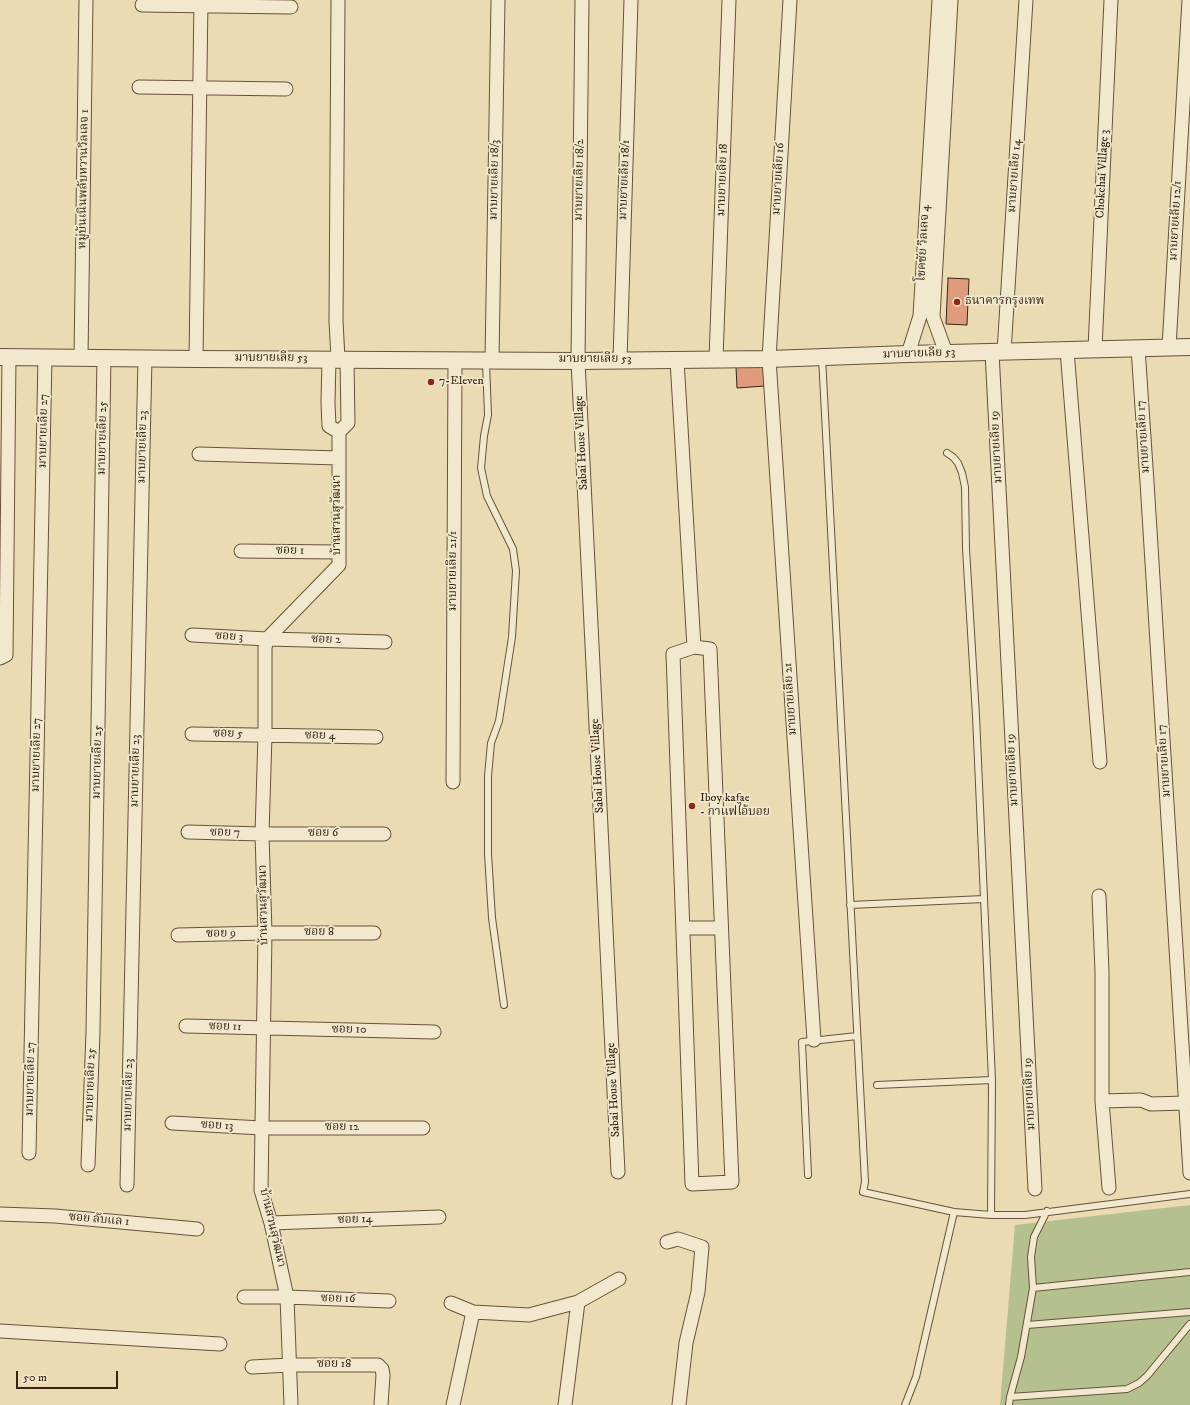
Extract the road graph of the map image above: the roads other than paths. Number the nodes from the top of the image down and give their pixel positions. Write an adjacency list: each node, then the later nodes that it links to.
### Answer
1 (86, 0): 31 (street, หมู่บ้นเนินพลับหวานวิลเลจ 1)
2 (338, 0): 37 (street)
3 (498, 0): 39 (street, มาบยายเลีย 18/3)
4 (582, 0): 42 (street, มาบยายเลีย 18/2)
5 (631, 0): 40 (street, มาบยายเลีย 18/1)
6 (729, 0): 35 (street, มาบยายเลีย 18)
7 (790, 0): 36 (street, มาบยายเลีย 16)
8 (939, 0): 19 (street, โชคชัย วิลเลจ 4)
9 (951, 0): 19 (street, โชคชัย วิลเลจ 4)
10 (1026, 0): 25 (street, มาบยายเลีย 14)
11 (1111, 0): 23 (street, Chokchai Village 3)
12 (1190, 0): 20 (street, มาบยายเลีย 12/1)
13 (201, 3): 14 (street); 15 (street); 17 (street)
14 (142, 5)
15 (291, 7)
16 (138, 87): 17 (street)
17 (200, 88): 18 (street); 34 (street)
18 (286, 89)
19 (937, 131): 26 (street, โชคชัย วิลเลจ 4); 27 (street, โชคชัย วิลเลจ 4)
20 (1169, 347): 21 (street, มาบยายเลีย 53); 22 (street, มาบยายเลีย 53)
21 (1190, 347)
22 (1138, 348): 23 (street, มาบยายเลีย 53); 79 (street, มาบยายเลีย 17)
23 (1095, 349): 24 (street, มาบยายเลีย 53)
24 (1067, 350): 25 (street, มาบยายเลีย 53); 57 (street)
25 (998, 352): 26 (street, มาบยายเลีย 53); 90 (street, มาบยายเลีย 19)
26 (946, 353): 27 (street, มาบยายเลีย 53)
27 (908, 354): 30 (street, มาบยายเลีย 53)
28 (4, 357): 29 (street, มาบยายเลีย 53); 53 (street)
29 (45, 357): 31 (street, มาบยายเลีย 53); 83 (street, มาบยายเลีย 27)
30 (822, 357): 36 (street, มาบยายเลีย 53); 64 (lane)
31 (81, 358): 32 (street, มาบยายเลีย 53)
32 (104, 358): 33 (street, มาบยายเลีย 53); 84 (street, มาบยายเลีย 25)
33 (146, 358): 34 (street, มาบยายเลีย 53); 88 (street, มาบยายเลีย 23)
34 (196, 359): 37 (street, มาบยายเลีย 53)
35 (716, 359): 36 (street, มาบยายเลีย 53); 41 (street, มาบยายเลีย 53)
36 (769, 359): 75 (street, มาบยายเลีย 21)
37 (338, 360): 38 (street, มาบยายเลีย 53); 43 (street, บ้านสวนสุวัฒนา); 43 (street)
38 (454, 360): 39 (street, มาบยายเลีย 53); 58 (street, มาบยายเลีย 21/1)
39 (489, 360): 42 (street, มาบยายเลีย 53); 70 (lane)
40 (620, 360): 41 (street, มาบยายเลีย 53); 42 (street, มาบยายเลีย 53)
41 (678, 360): 52 (street)
42 (578, 361): 85 (street, Sabai House Village)
43 (339, 432): 46 (street, บ้านสวนสุวัฒนา)
44 (947, 453): 63 (lane)
45 (199, 454): 46 (street)
46 (339, 458): 48 (street, บ้านสวนสุวัฒนา)
47 (241, 551): 48 (street, ซอย 1)
48 (338, 552): 50 (street, บ้านสวนสุวัฒนา)
49 (192, 635): 50 (street, ซอย 3)
50 (267, 639): 51 (street, ซอย 2); 55 (street, บ้านสวนสุวัฒนา)
51 (385, 642)
52 (694, 647): 65 (street); 66 (street)
53 (0, 658)
54 (192, 734): 55 (street, ซอย 5)
55 (265, 735): 56 (street, ซอย 4); 60 (street, บ้านสวนสุวัฒนา)
56 (376, 737)
57 (1100, 762)
58 (453, 782)
59 (188, 832): 60 (street, ซอย 7)
60 (262, 834): 61 (street, ซอย 6); 67 (street, บ้านสวนสุวัฒนา)
61 (384, 834)
62 (1099, 896): 78 (street)
63 (984, 899): 64 (lane); 76 (lane)
64 (850, 905): 74 (lane)
65 (683, 928): 66 (street); 66 (street)
66 (721, 928)
67 (265, 933): 68 (street, ซอย 8); 69 (street, ซอย 9); 72 (street, บ้านสวนสุวัฒนา)
68 (374, 934)
69 (178, 935)
70 (504, 1005)
71 (186, 1026): 72 (street, ซอย 11)
72 (263, 1028): 73 (street, ซอย 10); 81 (street, บ้านสวนสุวัฒนา)
73 (434, 1032)
74 (857, 1036): 75 (lane); 93 (lane)
75 (814, 1040): 87 (lane)
76 (992, 1080): 77 (lane); 95 (lane)
77 (877, 1086)
78 (1102, 1101): 79 (street); 89 (street)
79 (1186, 1103): 86 (street, มาบยายเลีย 17)
80 (172, 1123): 81 (street, ซอย 13)
81 (262, 1128): 82 (street, ซอย 12); 97 (street, บ้านสวนสุวัฒนา)
82 (423, 1128)
83 (29, 1154)
84 (88, 1166)
85 (618, 1172)
86 (1190, 1173)
87 (808, 1175)
88 (127, 1184)
89 (1109, 1188)
90 (1035, 1189)
91 (1190, 1194): 92 (lane)
92 (1047, 1211): 95 (lane); 102 (lane)
93 (954, 1212): 95 (lane); 122 (lane)
94 (0, 1214): 98 (street, ซอย ลับแล 1)
95 (991, 1215)
96 (439, 1217): 97 (street, ซอย 14)
97 (271, 1223): 104 (street, บ้านสวนสุวัฒนา)
98 (197, 1229)
99 (667, 1242): 121 (street)
100 (1190, 1272): 102 (lane)
101 (619, 1279): 106 (street)
102 (1033, 1288): 111 (lane)
103 (244, 1297): 104 (street, ซอย 16)
104 (287, 1297): 105 (street, ซอย 16); 114 (street, บ้านสวนสุวัฒนา)
105 (389, 1301)
106 (578, 1302): 108 (street); 120 (street)
107 (451, 1303): 108 (street)
108 (472, 1312): 119 (street)
109 (1190, 1312): 111 (lane)
110 (1190, 1324): 116 (lane)
111 (1027, 1325): 116 (lane)
112 (0, 1332): 113 (street)
113 (220, 1344)
114 (290, 1365): 115 (street, ซอย 18); 117 (street, บ้านสวนสุวัฒนา); 118 (street, ซอย 18)
115 (252, 1367)
116 (1010, 1397): 123 (lane)
117 (291, 1405)
118 (381, 1405)
119 (453, 1405)
120 (566, 1405)
121 (679, 1405)
122 (905, 1405)
123 (1009, 1405)

